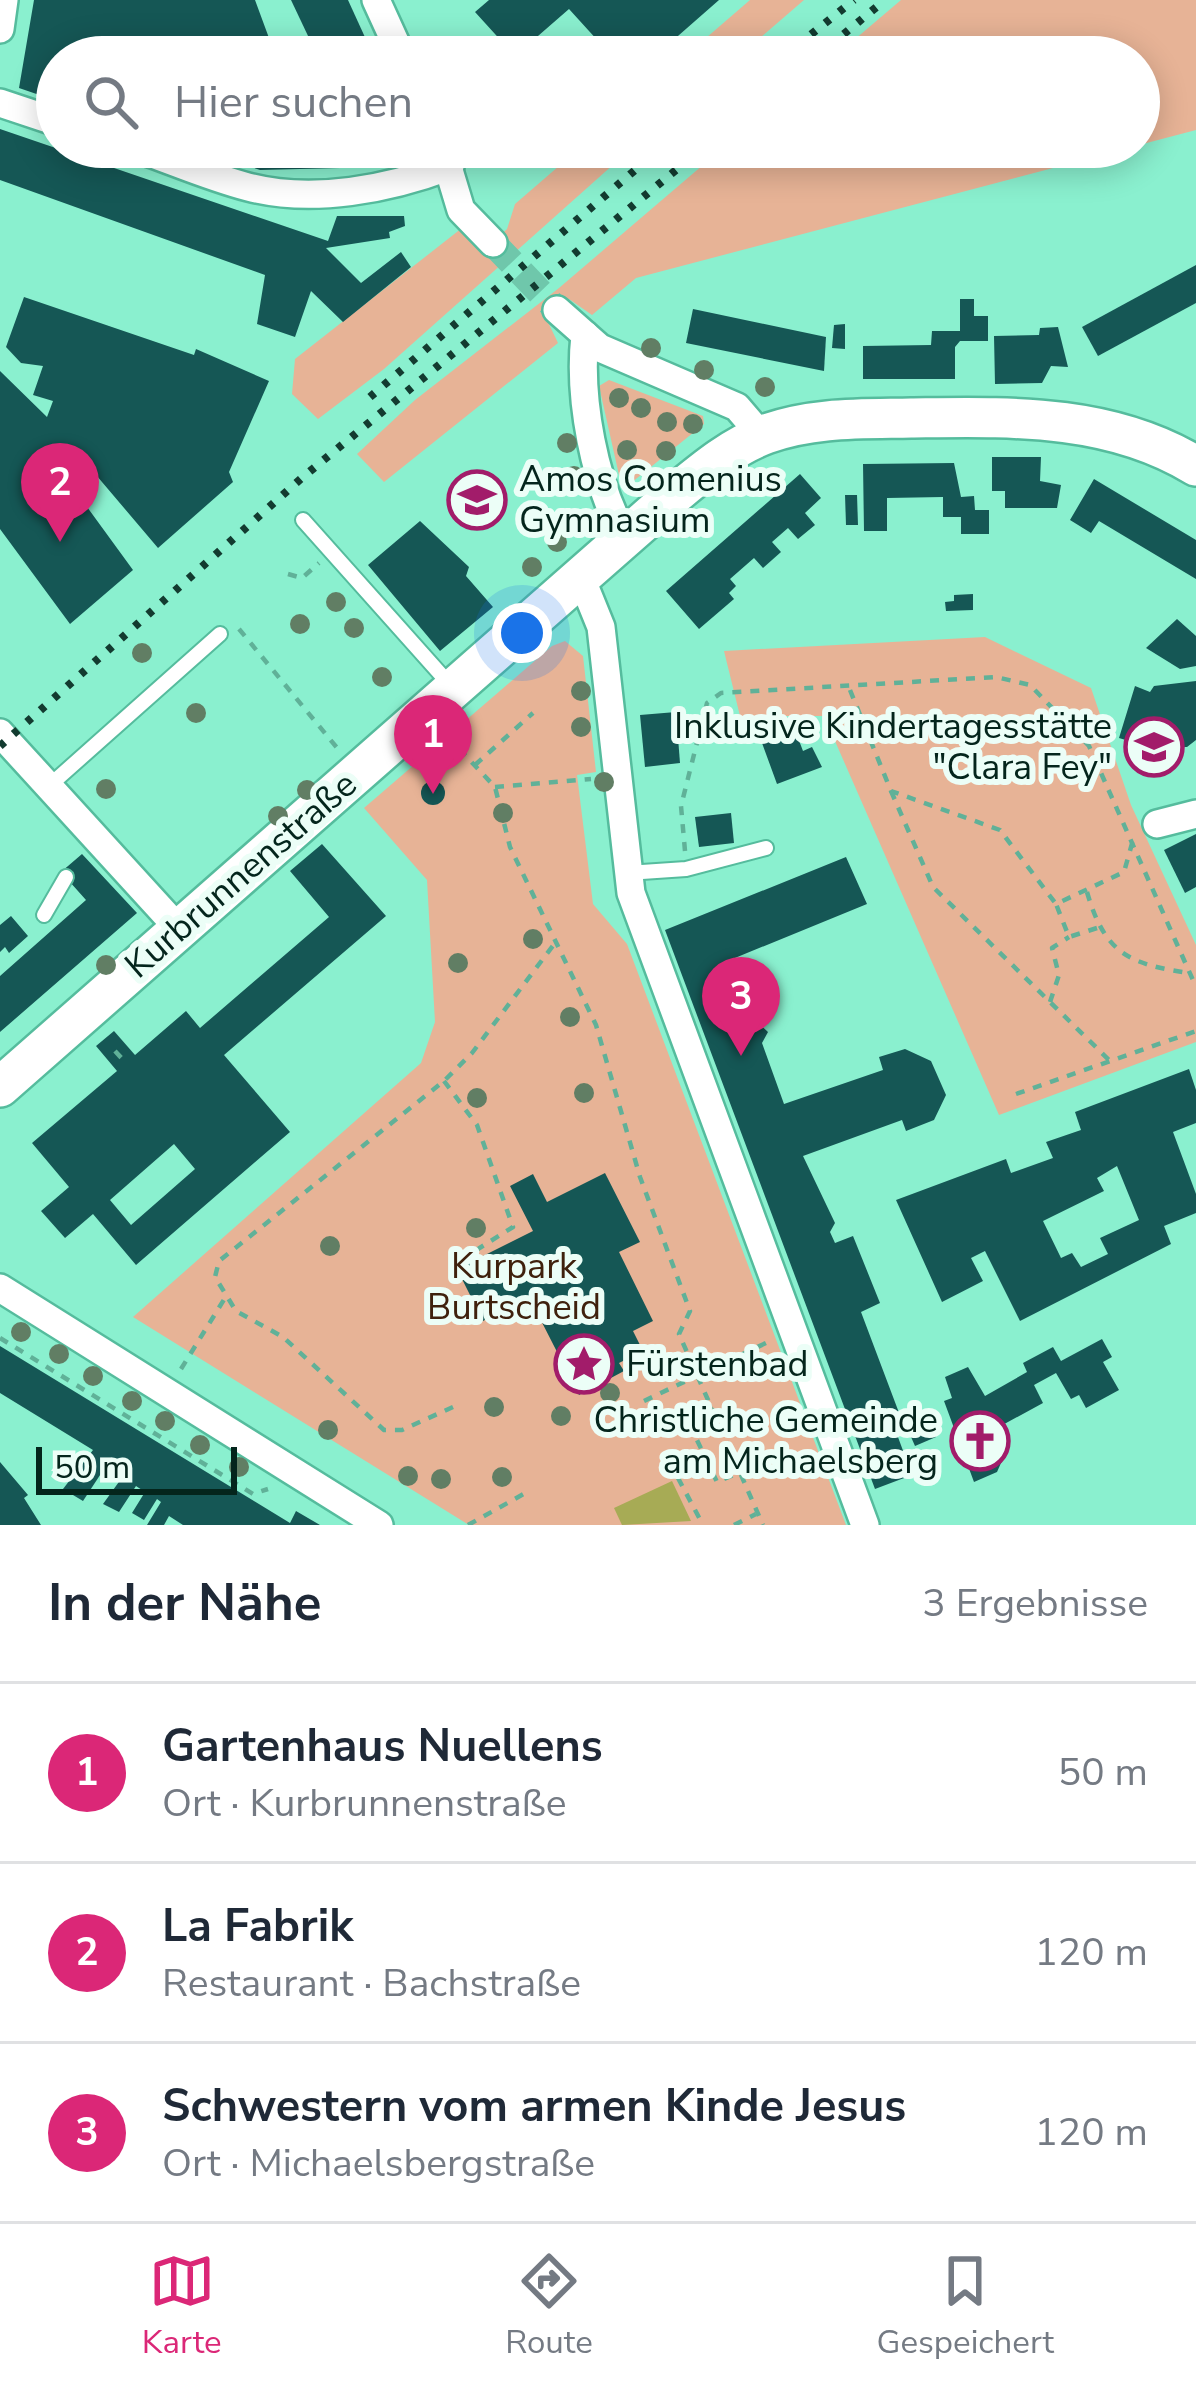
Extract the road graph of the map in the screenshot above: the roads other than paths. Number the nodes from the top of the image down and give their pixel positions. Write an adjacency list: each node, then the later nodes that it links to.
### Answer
1 (4, 0): 3 (street)
2 (376, 0): 4 (street)
3 (0, 29)
4 (392, 36)
5 (0, 103): 6 (street)
6 (36, 115)
7 (193, 168): 8 (street)
8 (421, 168)
9 (449, 168): 10 (street)
10 (493, 243)
11 (557, 310): 12 (street)
12 (585, 335): 13 (street); 16 (street)
13 (761, 436): 14 (main road, Kurbrunnenstraße); 16 (main road, Kurbrunnenstraße)
14 (1195, 462)
15 (303, 520): 19 (lane)
16 (626, 538): 17 (main road, Kurbrunnenstraße)
17 (582, 580): 19 (main road, Kurbrunnenstraße); 25 (street)
18 (220, 634): 21 (lane)
19 (441, 703): 28 (main road, Kurbrunnenstraße)
20 (0, 733): 21 (street)
21 (49, 786): 28 (street)
22 (1196, 814): 23 (street)
23 (1145, 832)
24 (766, 848): 25 (lane)
25 (627, 873): 32 (street)
26 (66, 877): 27 (lane)
27 (44, 915)
28 (178, 928): 29 (main road, Kurbrunnenstraße)
29 (0, 1087)
30 (0, 1288): 31 (street)
31 (379, 1525)
32 (865, 1525)

